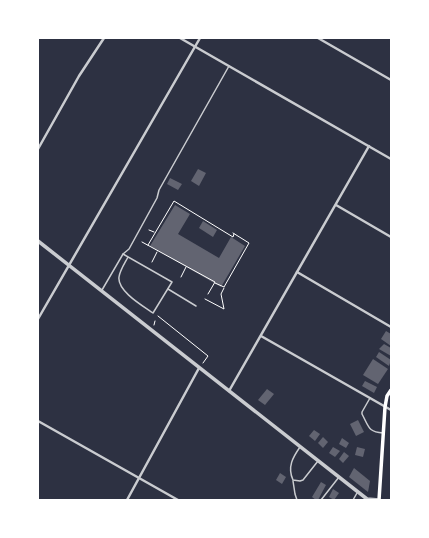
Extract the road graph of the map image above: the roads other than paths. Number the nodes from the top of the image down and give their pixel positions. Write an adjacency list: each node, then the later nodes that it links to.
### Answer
1 (104, 38): 9 (street)
2 (180, 38): 5 (street)
3 (200, 38): 5 (street)
4 (318, 38): 7 (street)
5 (195, 47): 6 (street); 16 (street)
6 (229, 66): 8 (street); 14 (lane)
7 (391, 80)
8 (369, 146): 10 (street); 11 (street)
9 (38, 149)
10 (391, 159)
11 (336, 205): 12 (street); 17 (street)
12 (391, 237)
13 (38, 241): 16 (street)
14 (123, 254): 15 (lane); 19 (lane)
15 (128, 257): 18 (lane); 18 (lane)
16 (69, 265): 19 (street); 21 (street)
17 (297, 272): 22 (street); 23 (street)
18 (168, 289): 20 (lane)
19 (102, 291): 24 (street)
20 (196, 306)
21 (38, 319)
22 (391, 327)
23 (261, 336): 26 (street); 27 (street)
24 (199, 368): 26 (street); 34 (street)
25 (391, 390): 28 (main road)
26 (229, 391): 32 (street)
27 (370, 398): 28 (street); 31 (lane)
28 (385, 407): 29 (street); 31 (main road)
29 (391, 410)
30 (38, 421): 34 (street)
31 (383, 433): 43 (main road)
32 (300, 447): 33 (street); 36 (lane)
33 (318, 461): 35 (street); 36 (lane)
34 (139, 477): 38 (street); 39 (street)
35 (339, 477): 37 (street); 41 (lane)
36 (293, 480): 40 (lane)
37 (358, 492): 42 (lane); 43 (street)
38 (127, 500)
39 (178, 500)
40 (297, 500)
41 (321, 500)
42 (353, 500)
43 (379, 500)

